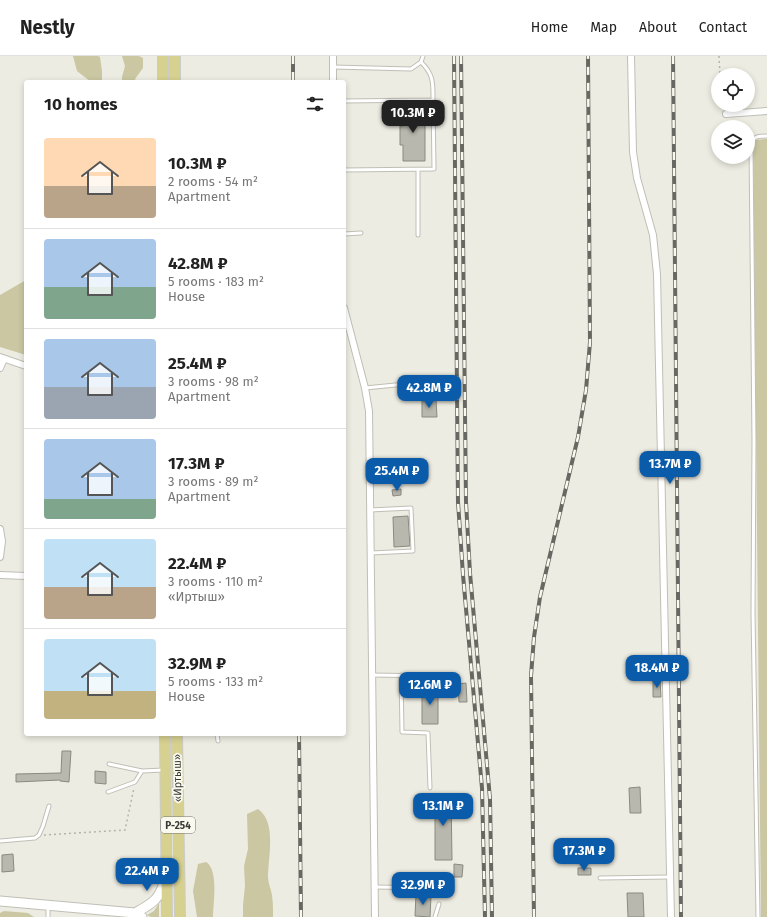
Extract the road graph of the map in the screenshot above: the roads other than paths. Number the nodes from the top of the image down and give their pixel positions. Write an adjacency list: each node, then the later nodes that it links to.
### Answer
1 (163, 56): 8 (main road)
2 (175, 56): 9 (main road)
3 (333, 56): 7 (street)
4 (422, 56): 6 (lane)
5 (631, 56): 48 (street)
6 (421, 62): 7 (lane); 11 (lane)
7 (333, 67): 10 (street)
8 (163, 80)
9 (175, 80)
10 (333, 80)
11 (434, 100): 12 (lane); 16 (lane)
12 (346, 101)
13 (767, 111): 14 (street)
14 (726, 114)
15 (767, 136): 63 (lane)
16 (418, 169): 17 (lane); 20 (lane)
17 (346, 170)
18 (361, 233): 19 (lane)
19 (346, 234)
20 (418, 235)
21 (346, 316): 26 (street)
22 (2, 358): 23 (street); 24 (street)
23 (24, 365)
24 (0, 368)
25 (436, 381): 26 (lane)
26 (365, 388): 27 (street)
27 (370, 510): 29 (street); 29 (lane)
28 (0, 529): 30 (street)
29 (371, 553): 33 (street)
30 (0, 557)
31 (0, 575): 32 (street)
32 (24, 576)
33 (372, 675): 34 (lane); 50 (street)
34 (401, 676): 35 (lane); 43 (lane)
35 (433, 676)
36 (165, 736): 41 (main road, «Иртыш» / Р-254)
37 (177, 736): 59 (main road, «Иртыш» / Р-254)
38 (217, 736): 39 (lane)
39 (218, 740)
40 (109, 764): 42 (lane)
41 (165, 770): 42 (lane); 47 (main road, «Иртыш» / Р-254)
42 (142, 771): 44 (lane)
43 (430, 788)
44 (108, 792)
45 (49, 806): 46 (lane)
46 (0, 841)
47 (166, 877): 56 (street); 58 (main road, «Иртыш» / Р-254)
48 (670, 877): 49 (lane); 62 (street)
49 (600, 878)
50 (374, 887): 51 (lane); 60 (street)
51 (440, 888)
52 (0, 901): 54 (street)
53 (439, 904): 61 (lane)
54 (48, 906): 55 (street); 57 (lane)
55 (101, 914): 56 (street)
56 (139, 915)
57 (48, 917)
58 (167, 917)
59 (180, 917)
60 (375, 917)
61 (435, 917)
62 (670, 917)
63 (758, 917)

